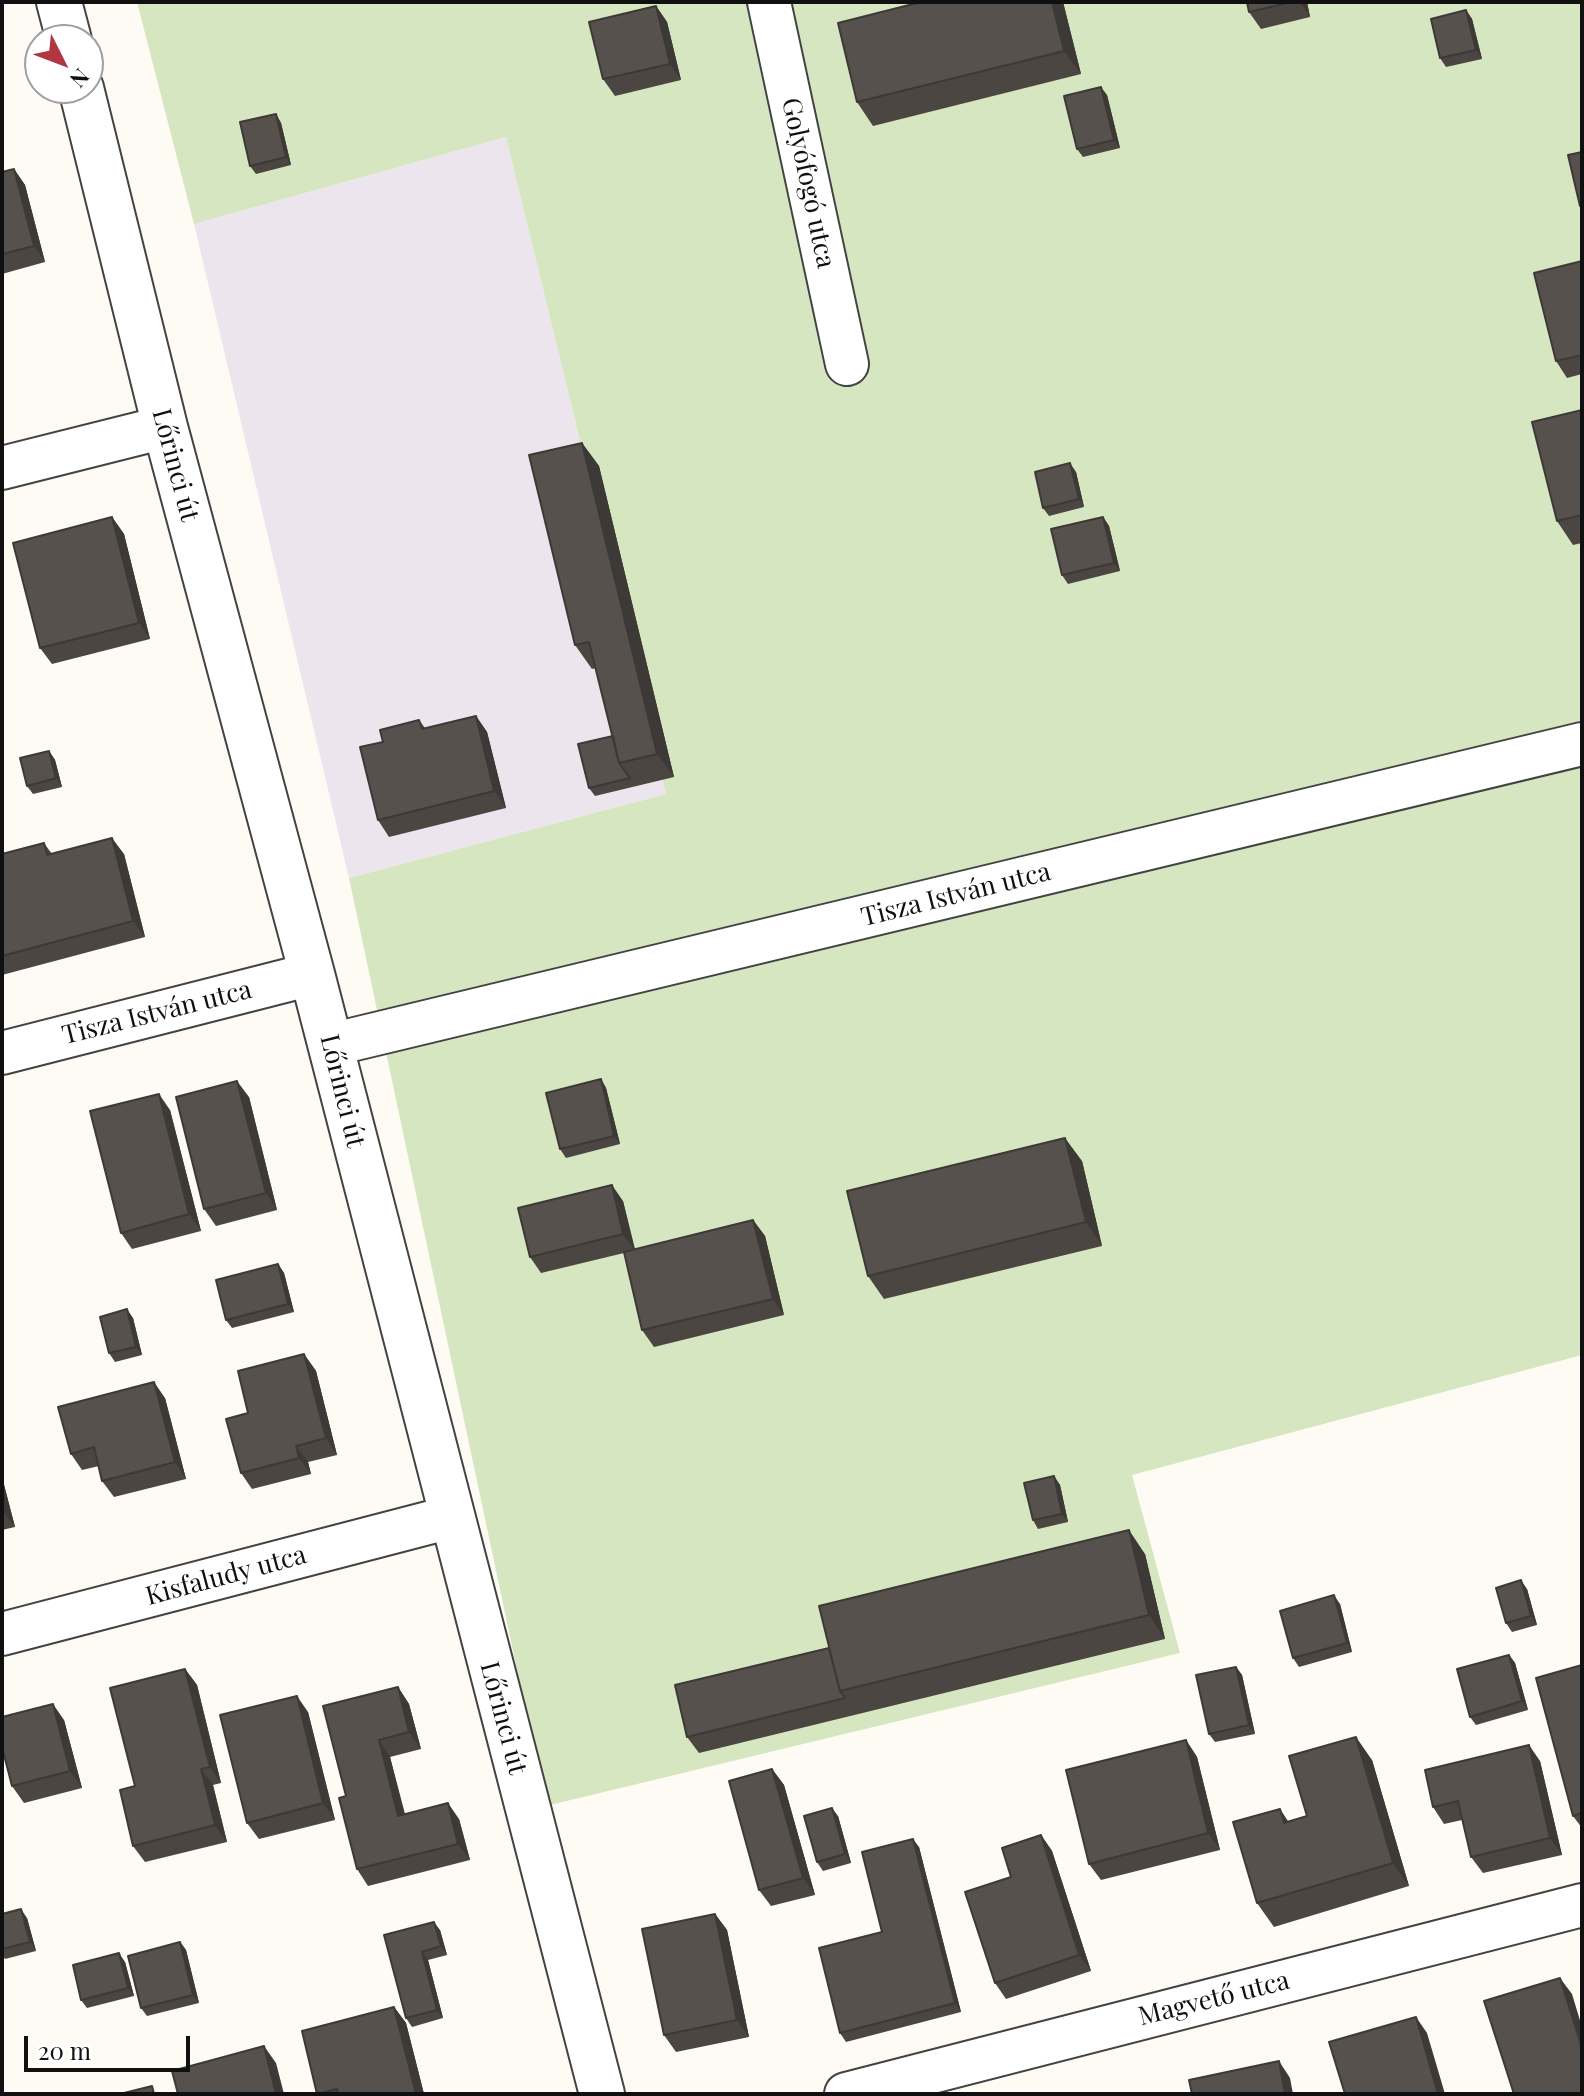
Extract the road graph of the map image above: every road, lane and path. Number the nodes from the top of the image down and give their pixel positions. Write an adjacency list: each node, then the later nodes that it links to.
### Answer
1 (59, 2): 3 (street)
2 (769, 2): 5 (street, Golyófogó utca)
3 (65, 24)
4 (85, 104): 6 (street, Lőrinci út)
5 (847, 364)
6 (165, 427): 7 (street); 9 (street, Lőrinci út)
7 (2, 468)
8 (1582, 744): 10 (street, Tisza István utca)
9 (312, 974): 10 (street, Lőrinci út); 11 (street, Tisza István utca)
10 (330, 1045): 12 (street, Lőrinci út)
11 (2, 1053)
12 (451, 1517): 13 (street, Kisfaludy utca); 15 (street, Lőrinci út)
13 (2, 1634)
14 (1582, 1905): 16 (street, Magvető utca)
15 (602, 2094)
16 (846, 2094)

